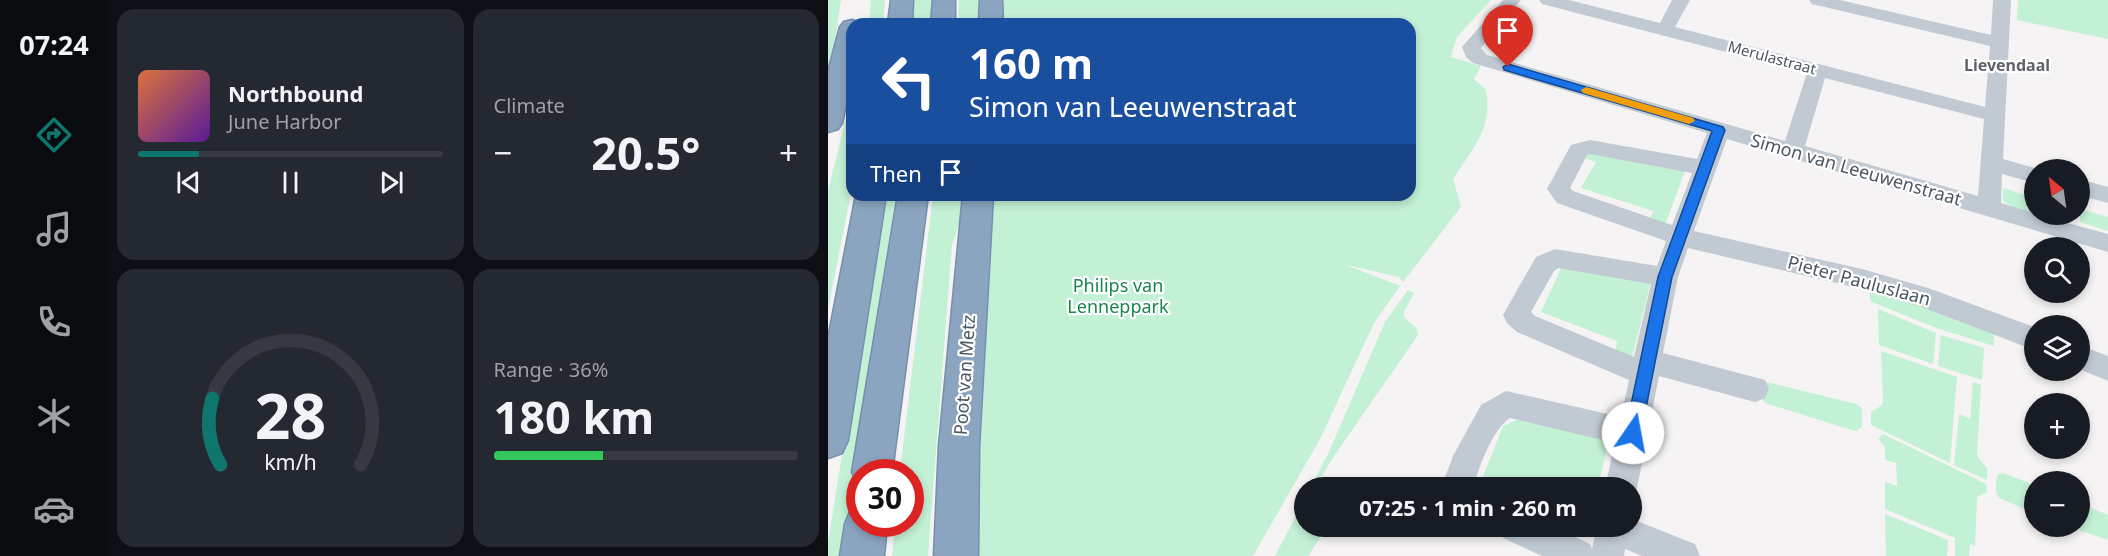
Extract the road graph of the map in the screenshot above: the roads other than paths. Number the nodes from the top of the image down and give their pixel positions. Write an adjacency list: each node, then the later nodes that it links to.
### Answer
1 (902, 0): 9 (highway)
2 (944, 0): 10 (highway)
3 (991, 0): 11 (highway)
4 (1512, 0): 18 (street, Simon van Leeuwenstraat)
5 (1548, 0): 12 (street, Merulastraat)
6 (1681, 0): 12 (street)
7 (1818, 0): 13 (street)
8 (2002, 0): 13 (street)
9 (900, 18)
10 (943, 18)
11 (991, 18)
12 (1665, 30): 15 (street, Merulastraat)
13 (2000, 43): 16 (street)
14 (846, 52): 17 (highway)
15 (1818, 70): 16 (street, Merulastraat); 19 (street)
16 (1996, 116): 20 (street)
17 (828, 123)
18 (1719, 130): 19 (street, Simon van Leeuwenstraat); 21 (street)
19 (1792, 152): 28 (street, Simon van Leeuwenstraat)
20 (1994, 164): 22 (street); 28 (street)
21 (1705, 168): 29 (street); 29 (street, Pieter Pauluslaan)
22 (2024, 172)
23 (2090, 190): 24 (street)
24 (2108, 195)
25 (870, 201): 38 (highway)
26 (912, 201): 39 (highway)
27 (978, 201): 46 (highway, Poot van Metz)
28 (1989, 207): 30 (street, Simon van Leeuwenstraat)
29 (1680, 237): 31 (street); 32 (street, Pieter Pauluslaan)
30 (2108, 243)
31 (1665, 277): 34 (street); 34 (street)
32 (2024, 335)
33 (2090, 362): 35 (street)
34 (1646, 368): 36 (street); 37 (street)
35 (2108, 369)
36 (1755, 388)
37 (1633, 433): 40 (street); 41 (street)
38 (828, 440)
39 (874, 459)
40 (1460, 477)
41 (1623, 477)
42 (864, 537): 45 (highway)
43 (1538, 537): 47 (street)
44 (1611, 537): 48 (street)
45 (861, 556)
46 (956, 556)
47 (1578, 556)
48 (1683, 556)

